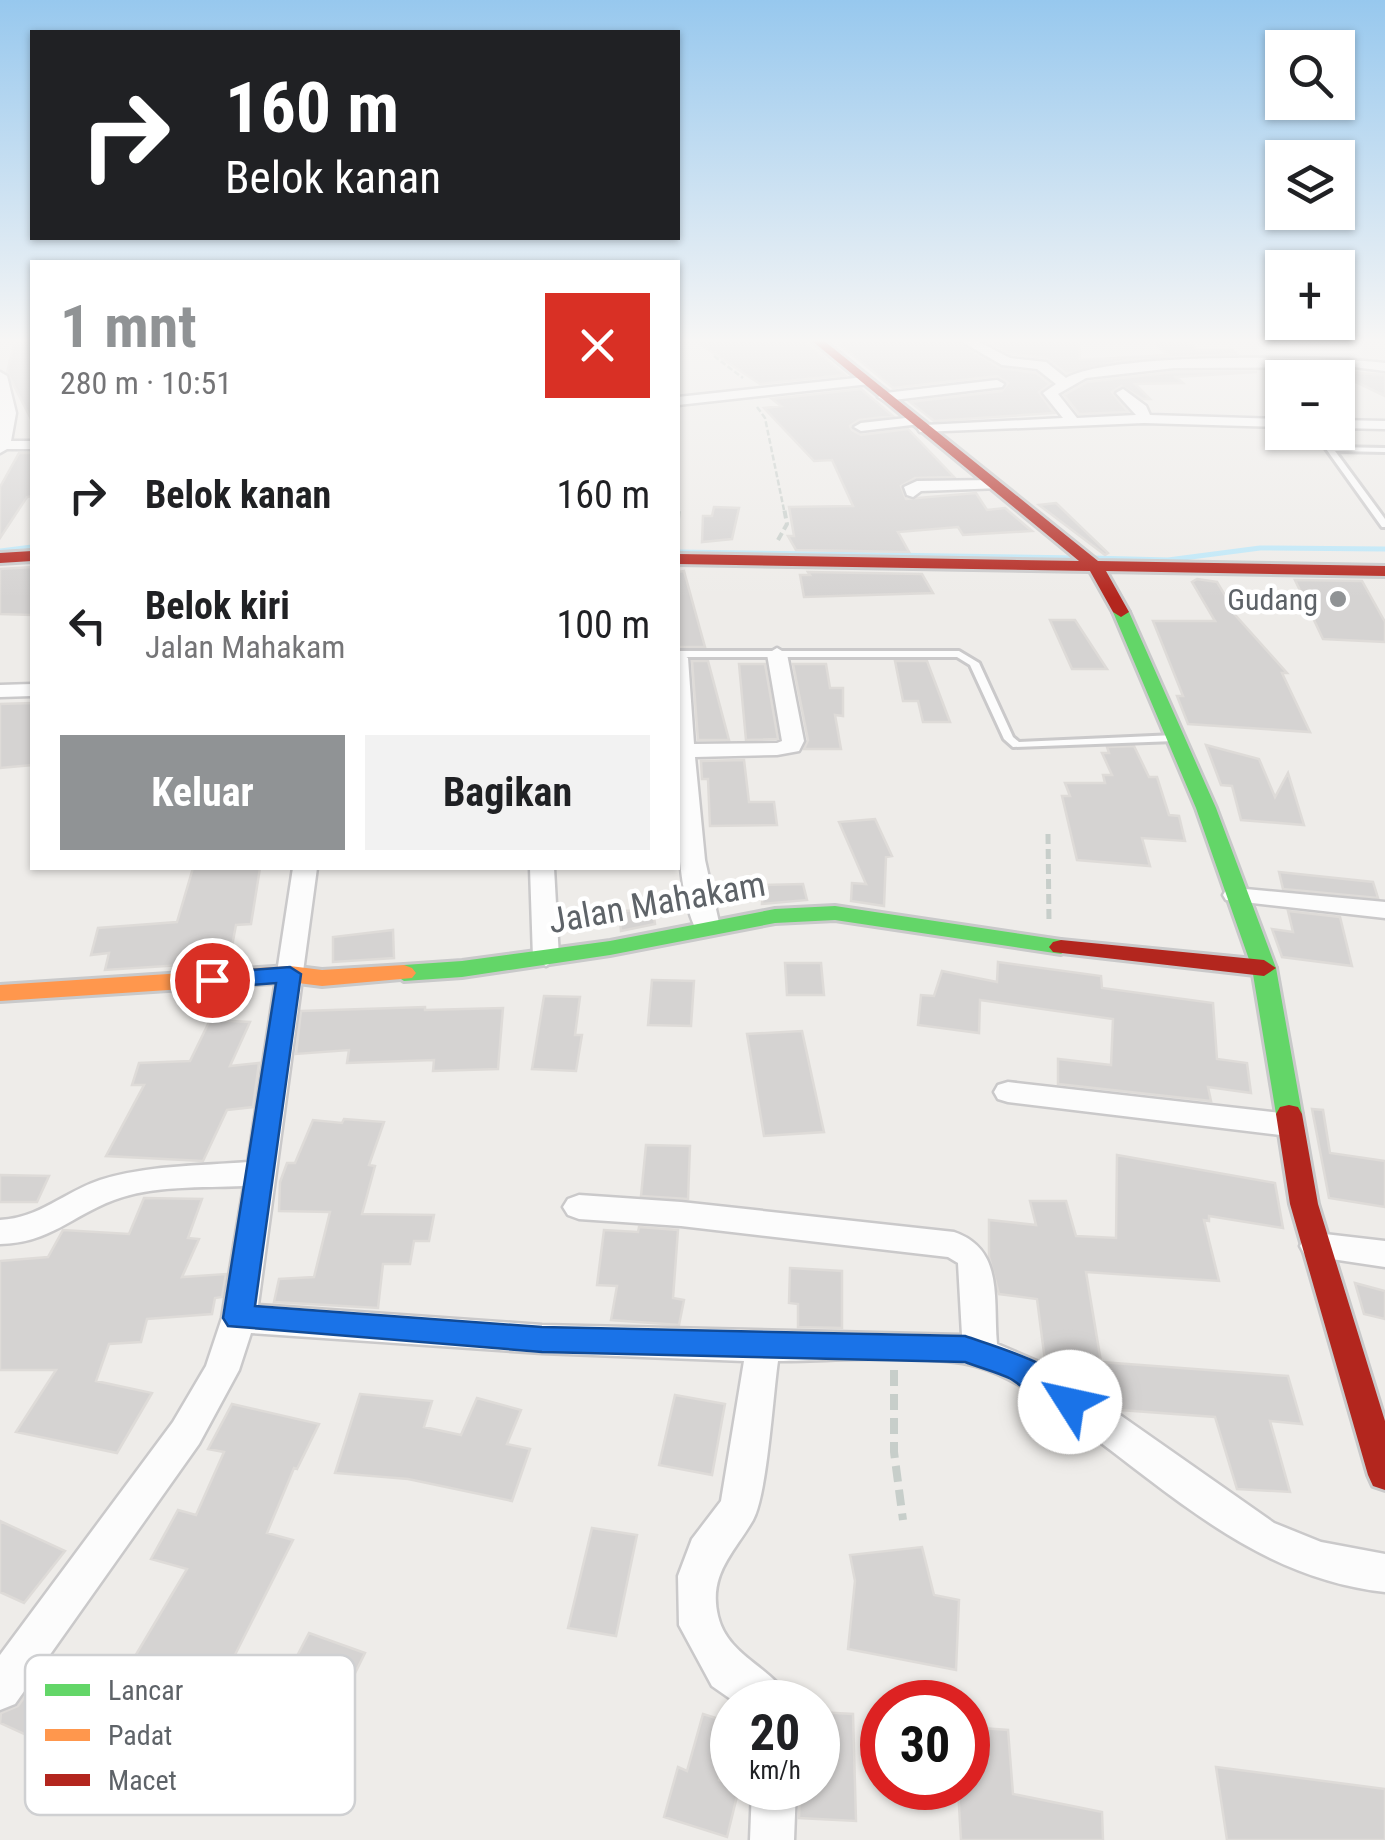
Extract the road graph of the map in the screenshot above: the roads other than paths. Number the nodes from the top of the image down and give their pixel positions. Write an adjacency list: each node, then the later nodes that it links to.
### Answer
1 (894, 426): 3 (street)
2 (921, 426): 9 (street)
3 (861, 427)
4 (30, 445): 5 (street)
5 (1, 447)
6 (1355, 449): 8 (lane)
7 (1331, 450): 11 (lane)
8 (1385, 450)
9 (995, 484): 10 (street); 17 (street)
10 (913, 492)
11 (1364, 500): 12 (lane); 13 (lane)
12 (1385, 500)
13 (1385, 525)
14 (30, 556): 15 (street)
15 (0, 558)
16 (680, 559): 17 (street)
17 (1089, 562): 18 (street); 24 (street)
18 (1385, 571)
19 (777, 654): 20 (lane); 24 (lane); 25 (street)
20 (680, 656)
21 (30, 690): 22 (street)
22 (0, 691)
23 (680, 719): 25 (street)
24 (1175, 738): 28 (street)
25 (681, 751): 30 (street)
26 (305, 870): 33 (street)
27 (542, 870): 31 (street)
28 (1235, 894): 29 (street); 32 (street)
29 (1385, 910)
30 (707, 927): 31 (street, Jalan Mahakam); 32 (street, Jalan Mahakam)
31 (546, 958): 33 (street, Jalan Mahakam)
32 (1264, 968): 36 (street)
33 (290, 974): 34 (street, Jalan Mahakam); 37 (street)
34 (0, 993)
35 (1008, 1092): 36 (street)
36 (1289, 1126): 40 (street)
37 (260, 1174): 39 (street); 42 (street)
38 (579, 1207): 44 (street)
39 (0, 1232)
40 (1316, 1246): 41 (street); 45 (street)
41 (1385, 1254)
42 (238, 1318): 43 (street); 48 (street)
43 (763, 1347): 44 (street); 47 (street)
44 (980, 1352): 46 (street)
45 (1385, 1475)
46 (1385, 1573)
47 (740, 1680)
48 (0, 1689)
49 (773, 1810): 50 (street)
50 (772, 1840)

